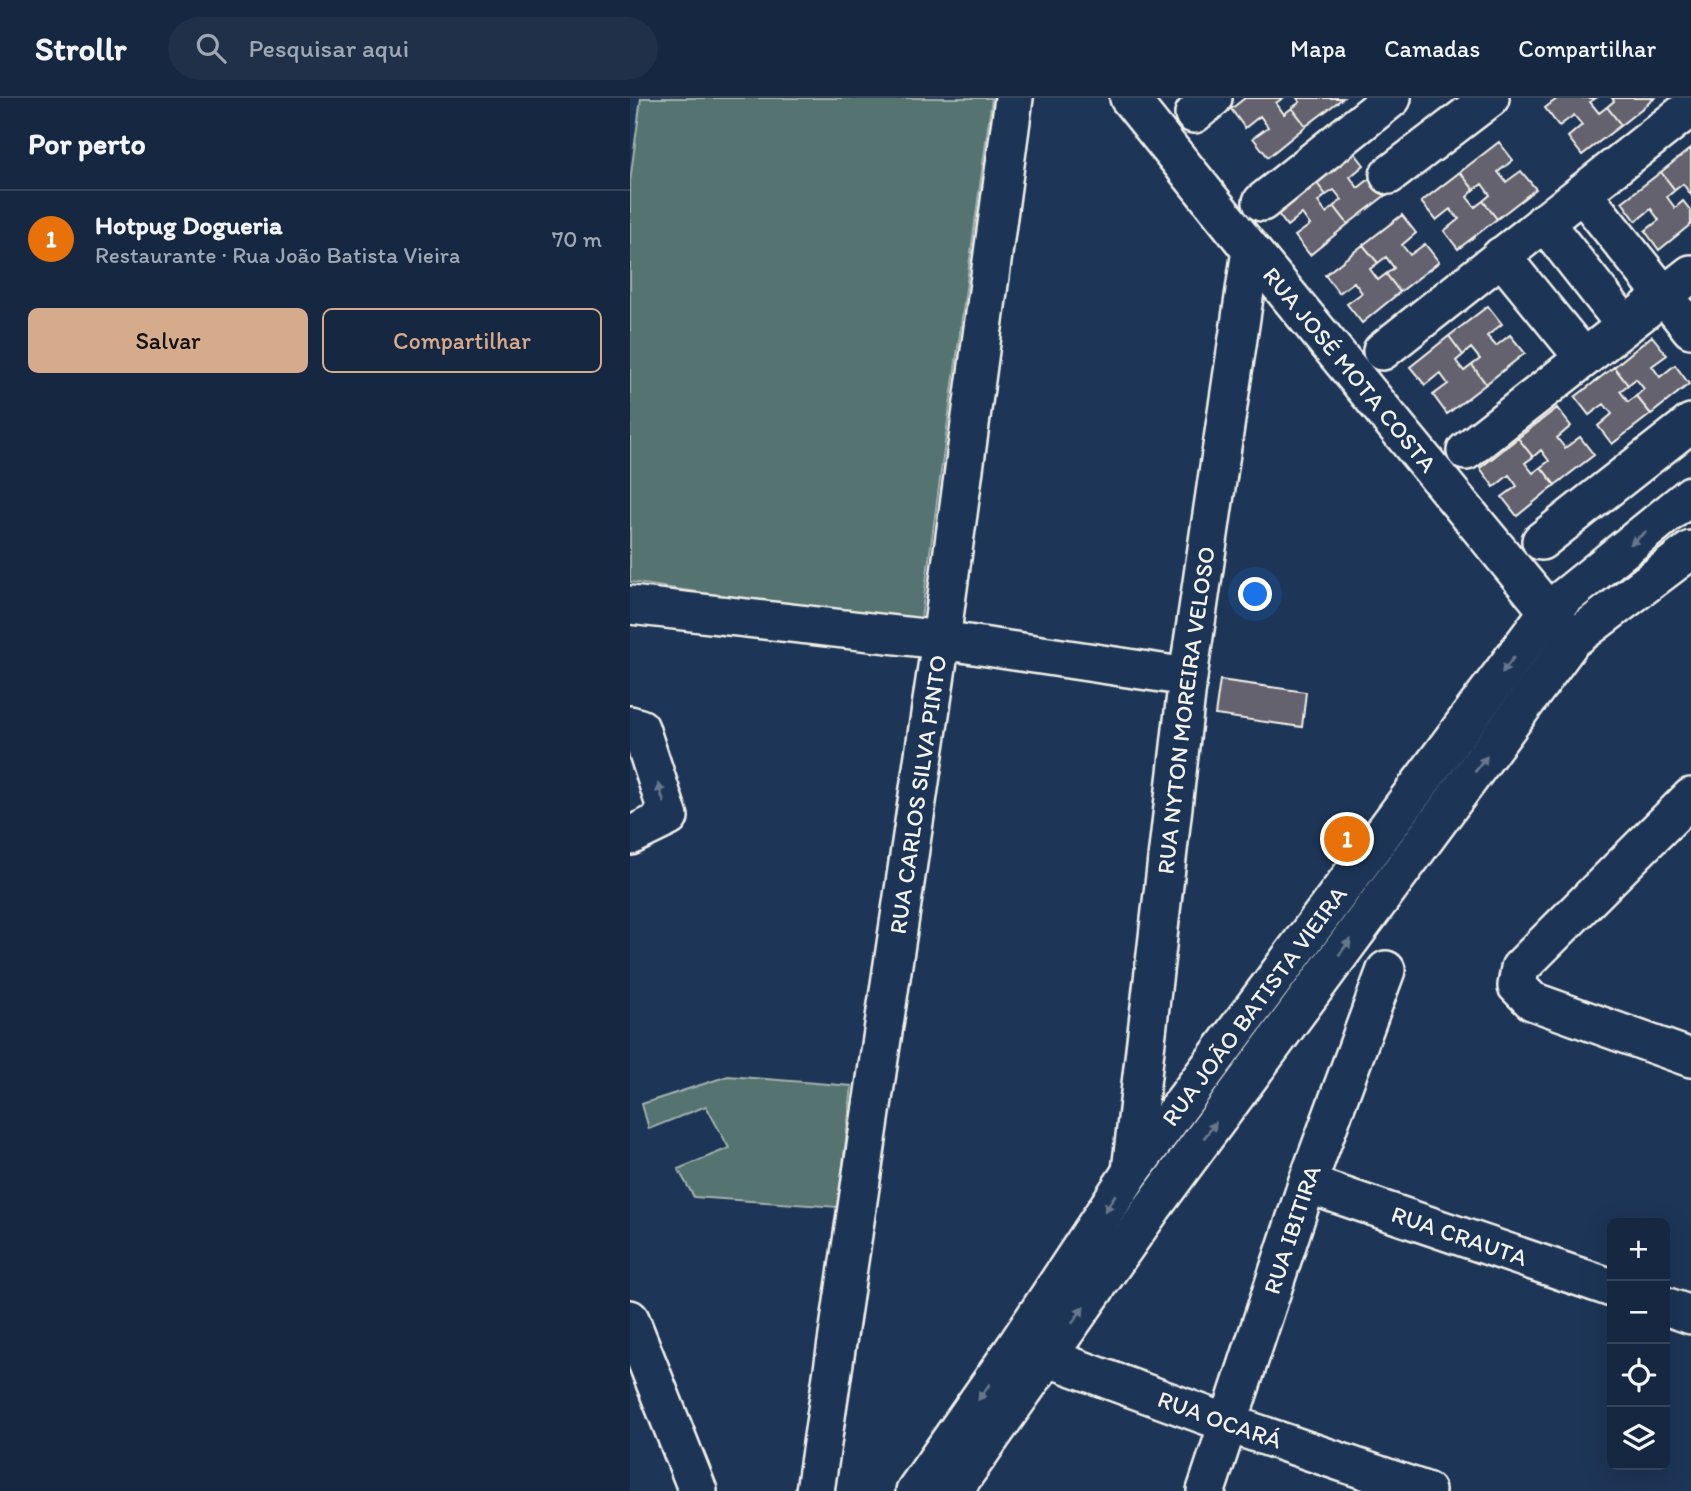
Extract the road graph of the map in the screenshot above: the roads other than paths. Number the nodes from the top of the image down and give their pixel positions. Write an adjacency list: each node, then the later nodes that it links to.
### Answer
1 (1014, 98): 24 (street, RUA CARLOS SILVA PINTO)
2 (1129, 98): 10 (street, RUA JOSÉ MOTA COSTA)
3 (1390, 99): 8 (street)
4 (1472, 103): 6 (street)
5 (1691, 107): 7 (street)
6 (1390, 175)
7 (1582, 193): 9 (street); 12 (street)
8 (1262, 202)
9 (1544, 222): 11 (street); 13 (street)
10 (1251, 250): 23 (street, RUA JOSÉ MOTA COSTA); 26 (street, RUA NYTON MOREIRA VELOSO)
11 (1501, 256): 15 (street); 16 (street)
12 (1678, 284): 13 (street); 14 (street)
13 (1625, 325): 16 (street)
14 (1691, 329)
15 (1382, 351)
16 (1584, 358): 18 (street)
17 (1691, 423): 20 (street)
18 (1466, 452)
19 (1691, 495): 23 (street, RUA JOÃO BATISTA VIEIRA, one-way to 23)
20 (1541, 541)
21 (1691, 550): 25 (street, RUA JOÃO BATISTA VIEIRA)
22 (630, 606): 24 (street)
23 (1549, 610): 25 (street, RUA JOSÉ MOTA COSTA); 32 (street, RUA JOÃO BATISTA VIEIRA, one-way to 32)
24 (941, 640): 26 (street); 41 (street, RUA CARLOS SILVA PINTO)
25 (1572, 640): 38 (street, RUA JOÃO BATISTA VIEIRA, one-way to 25)
26 (1188, 677): 32 (street, RUA NYTON MOREIRA VELOSO)
27 (630, 725): 29 (street, one-way to 27)
28 (1691, 797): 31 (street)
29 (630, 835)
30 (1386, 970): 33 (street, RUA IBITIRA)
31 (1691, 1058)
32 (1131, 1172): 38 (street, RUA JOÃO BATISTA VIEIRA, one-way to 38)
33 (1307, 1184): 34 (street, RUA CRAUTA); 39 (street, RUA IBITIRA)
34 (1607, 1286)
35 (1670, 1308): 36 (street)
36 (1691, 1315)
37 (630, 1319): 40 (street)
38 (1032, 1352): 39 (street, RUA OCARÁ); 42 (street, RUA JOÃO BATISTA VIEIRA, one-way to 42); 43 (street, RUA JOÃO BATISTA VIEIRA)
39 (1227, 1423): 44 (street, RUA IBITIRA); 45 (street, RUA OCARÁ)
40 (698, 1491)
41 (814, 1491)
42 (915, 1491)
43 (954, 1491)
44 (1206, 1491)
45 (1426, 1491)

